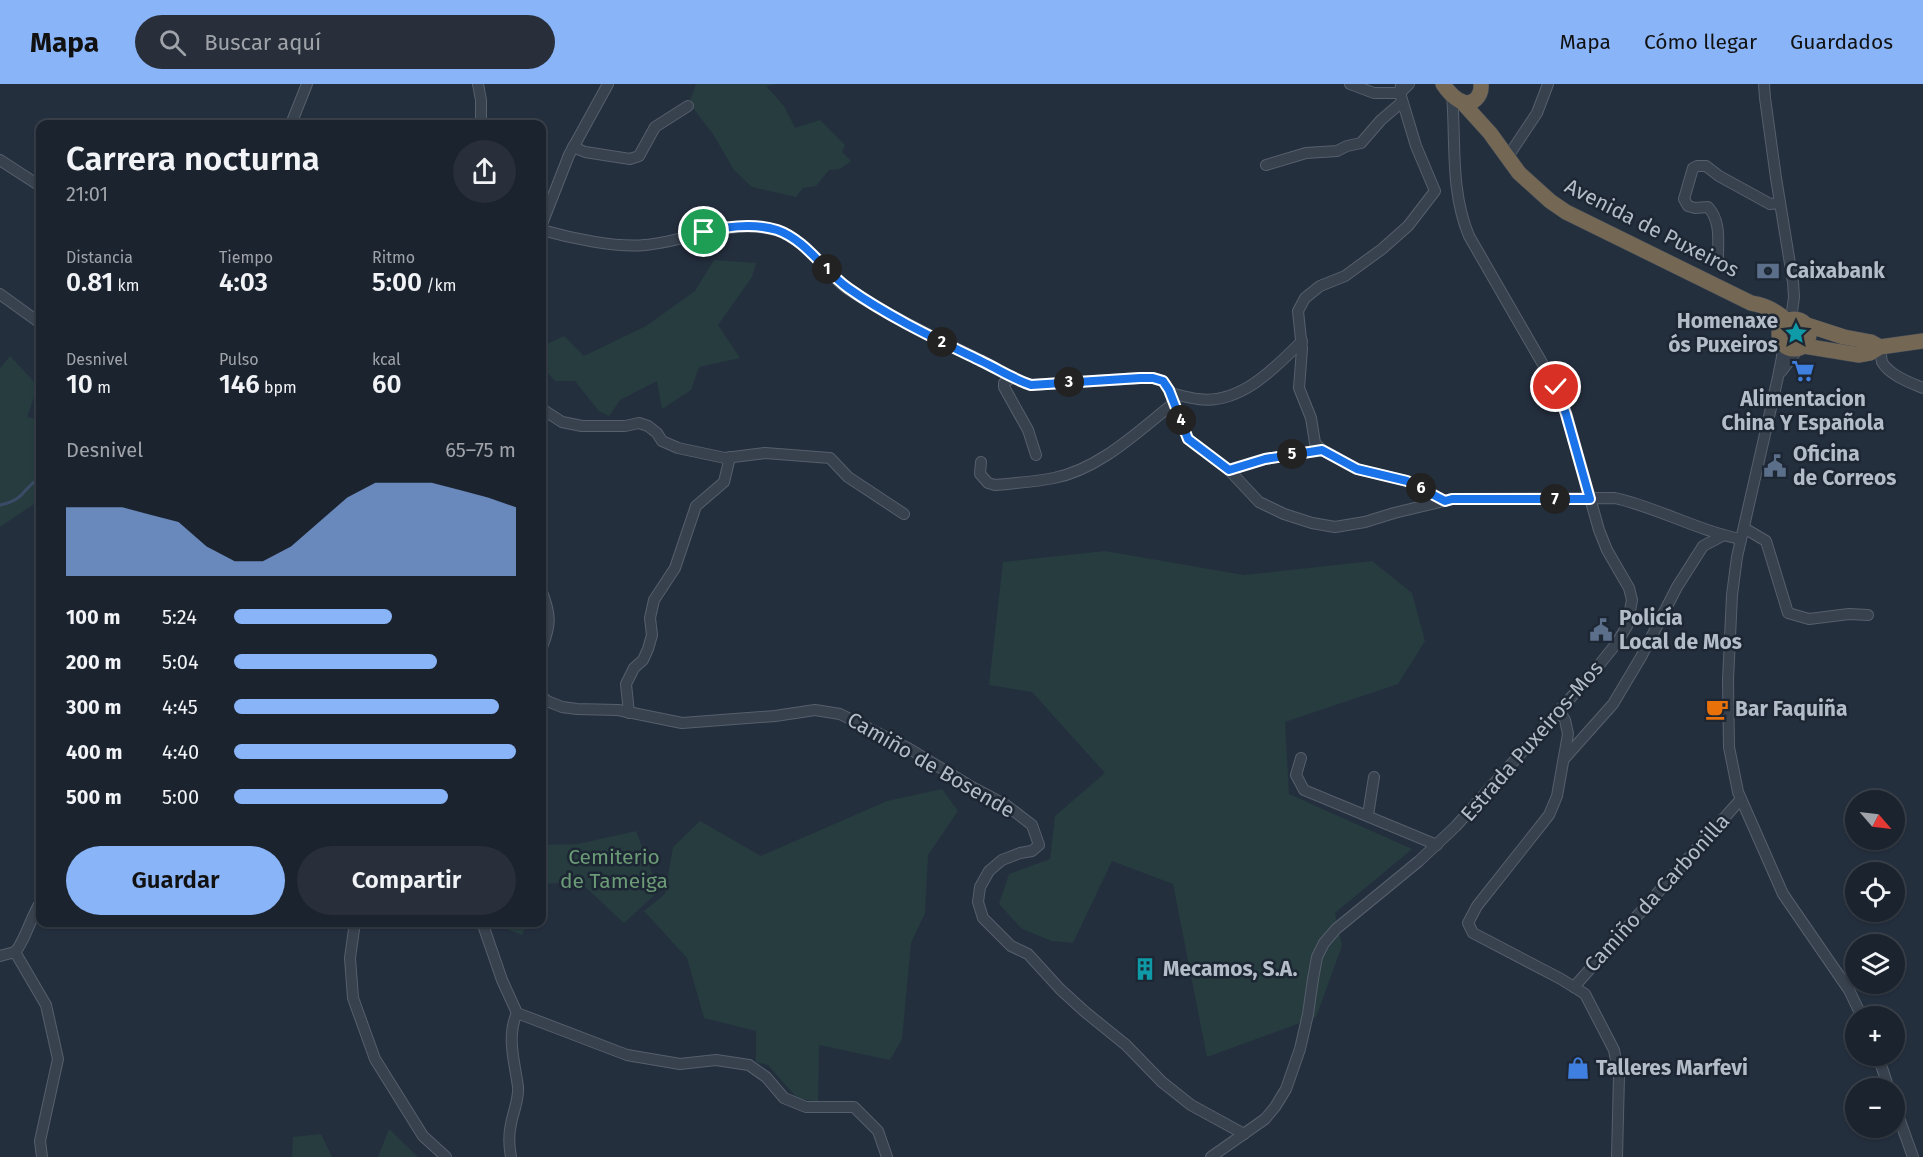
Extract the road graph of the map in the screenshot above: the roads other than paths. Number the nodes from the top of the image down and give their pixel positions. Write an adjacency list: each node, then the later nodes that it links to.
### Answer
1 (307, 84): 11 (street)
2 (478, 84): 12 (street)
3 (608, 84): 15 (street)
4 (1350, 84): 8 (street)
5 (1409, 84): 8 (street)
6 (1548, 84): 16 (street)
7 (1764, 84): 20 (street)
8 (1401, 93): 18 (street); 31 (street)
9 (1470, 96): 13 (street, Estrada Puxeiros-Mos); 13 (street); 14 (highway); 14 (highway)
10 (687, 106): 15 (street)
11 (293, 120)
12 (481, 120)
13 (1455, 124): 44 (street, Estrada Puxeiros-Mos)
14 (1490, 133): 16 (highway, Avenida de Puxeiros)
15 (573, 147): 21 (street)
16 (1507, 158): 25 (highway, Avenida de Puxeiros)
17 (0, 160): 19 (street)
18 (1266, 165)
19 (36, 183)
20 (1780, 203): 23 (street); 27 (street)
21 (546, 214)
22 (546, 231): 35 (street)
23 (1718, 258)
24 (0, 294): 26 (street)
25 (1751, 303): 27 (highway, Avenida de Puxeiros); 29 (highway, Avenida de Puxeiros)
26 (36, 320)
27 (1789, 320): 28 (highway); 29 (highway)
28 (1807, 325): 32 (highway); 33 (highway)
29 (1780, 338): 32 (highway); 34 (street)
30 (1923, 340): 33 (highway)
31 (1302, 341): 37 (street); 39 (street)
32 (1801, 347): 33 (highway); 34 (street)
33 (1880, 347): 36 (street)
34 (1778, 377): 47 (street)
35 (1011, 378): 37 (street); 40 (street)
36 (1923, 388)
37 (1172, 398): 42 (street); 43 (street)
38 (546, 412): 41 (street)
39 (1322, 450): 43 (street); 45 (street)
40 (1036, 454)
41 (730, 458): 46 (street); 55 (street)
42 (981, 462)
43 (1229, 470): 45 (street)
44 (1590, 499): 45 (street); 48 (street); 54 (street, Estrada Puxeiros-Mos)
45 (1445, 501)
46 (904, 514)
47 (1744, 528): 49 (street); 51 (street)
48 (1722, 536): 49 (street); 57 (street)
49 (1741, 539): 59 (street)
50 (546, 602): 52 (street)
51 (1868, 615)
52 (546, 637)
53 (546, 699): 55 (street, Camiño de Bosende)
54 (1559, 711): 57 (street); 61 (street, Estrada Puxeiros-Mos)
55 (629, 713): 69 (street, Camiño de Bosende)
56 (1301, 758): 60 (street)
57 (1564, 759): 66 (street)
58 (1374, 777): 60 (street)
59 (1741, 800): 66 (street, Camiño da Carbonilla); 67 (street)
60 (1368, 815): 61 (street)
61 (1437, 845): 69 (street, Estrada Puxeiros-Mos)
62 (36, 911): 65 (street)
63 (354, 927): 72 (street)
64 (484, 927): 68 (street)
65 (5, 952): 71 (street)
66 (1574, 987): 76 (street)
67 (1857, 1006)
68 (517, 1013): 73 (street); 74 (street)
69 (1244, 1134): 75 (street, Estrada Puxeiros-Mos)
70 (1905, 1135): 77 (street)
71 (42, 1157)
72 (446, 1157)
73 (511, 1157)
74 (887, 1157)
75 (1211, 1157)
76 (1617, 1157)
77 (1913, 1157)

